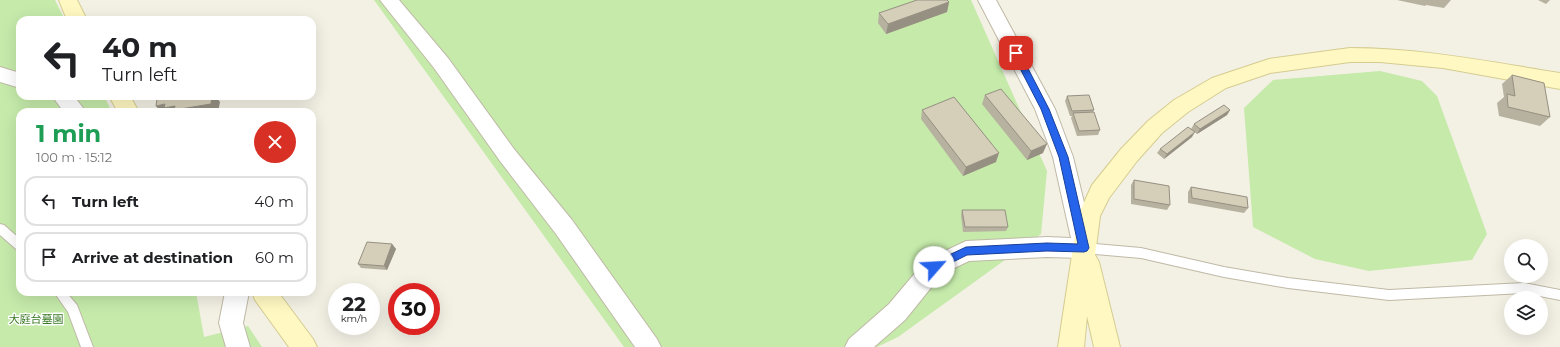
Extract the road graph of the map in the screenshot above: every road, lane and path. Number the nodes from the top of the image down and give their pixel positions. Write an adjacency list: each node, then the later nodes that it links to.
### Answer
1 (68, 0): 4 (street)
2 (390, 0): 20 (street)
3 (987, 0): 12 (street)
4 (75, 16)
5 (0, 74): 6 (street)
6 (16, 80)
7 (1560, 81): 12 (street)
8 (66, 100): 9 (street)
9 (72, 108)
10 (0, 228): 11 (lane)
11 (16, 242)
12 (1084, 248): 13 (lane); 21 (street); 22 (street); 23 (street)
13 (1560, 295)
14 (62, 296): 17 (lane)
15 (236, 296): 18 (street)
16 (267, 296): 19 (street)
17 (87, 347)
18 (238, 347)
19 (304, 347)
20 (649, 347)
21 (857, 347)
22 (1071, 347)
23 (1107, 347)

